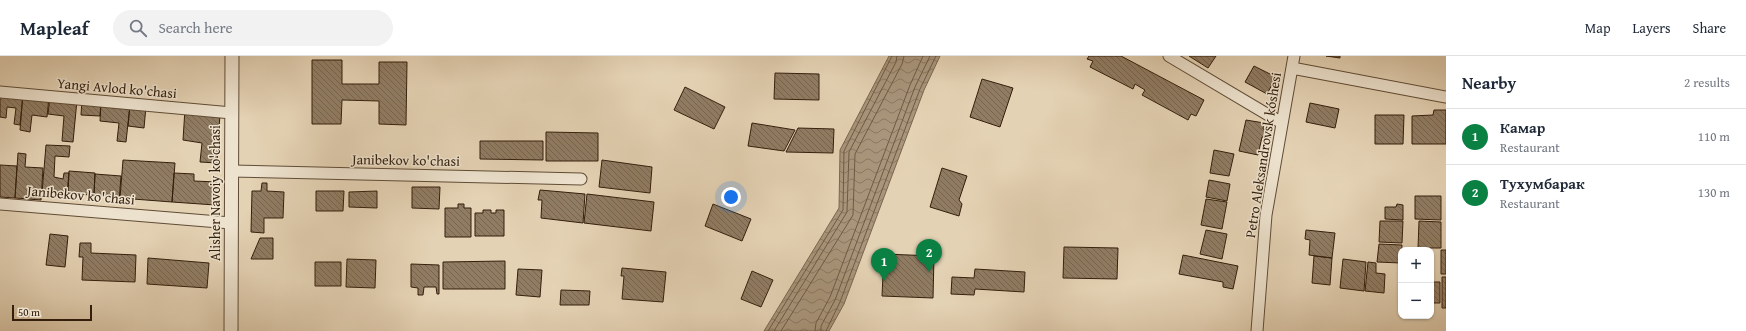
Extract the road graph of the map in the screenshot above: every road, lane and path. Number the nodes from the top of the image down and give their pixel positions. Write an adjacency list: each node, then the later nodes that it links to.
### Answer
1 (232, 56): 7 (street, Alisher Navoiy ko'chasi)
2 (1169, 56): 8 (street)
3 (1294, 56): 4 (street, Petro Aleksandrovsk kóshesi)
4 (1292, 68): 6 (street); 8 (street, Petro Aleksandrovsk kóshesi)
5 (0, 92): 7 (street, Yangi Avlod ko'chasi)
6 (1446, 97)
7 (232, 113): 9 (street, Alisher Navoiy ko'chasi)
8 (1282, 123): 14 (street, Petro Aleksandrovsk kóshesi)
9 (232, 172): 10 (street, Janibekov ko'chasi); 12 (street, Alisher Navoiy ko'chasi)
10 (581, 179)
11 (0, 204): 12 (street, Janibekov ko'chasi)
12 (231, 223): 13 (street, Alisher Navoiy ko'chasi)
13 (231, 331)
14 (1257, 331)

